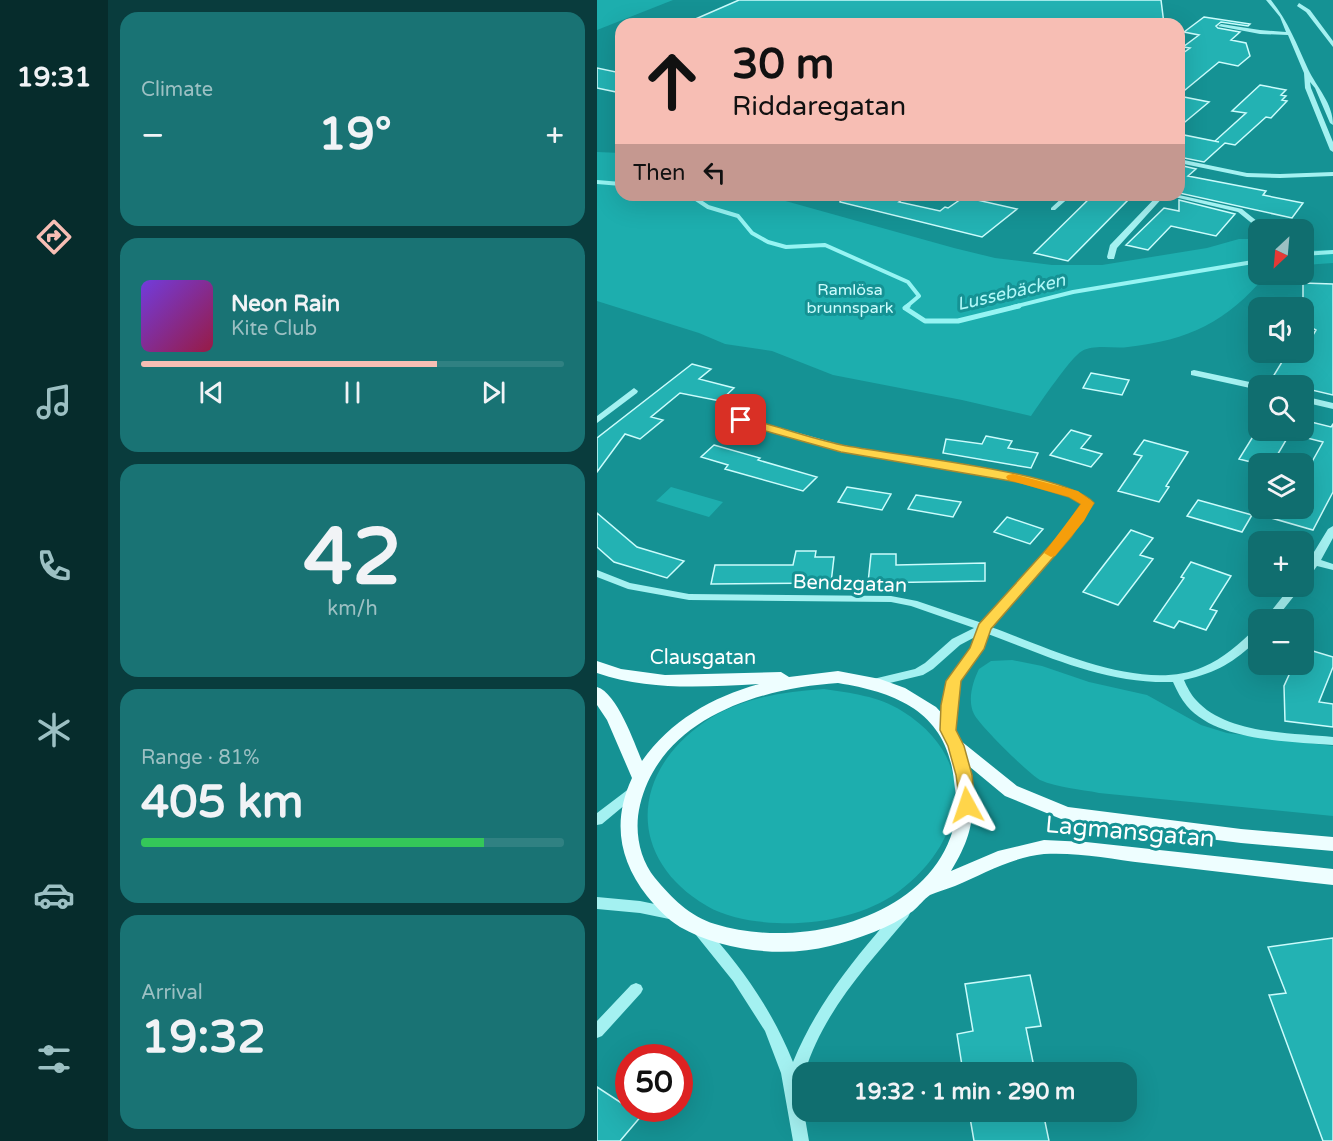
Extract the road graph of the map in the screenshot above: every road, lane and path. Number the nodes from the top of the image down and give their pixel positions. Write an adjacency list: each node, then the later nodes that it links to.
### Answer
1 (1268, 0): 4 (street)
2 (1299, 5): 5 (street)
3 (1221, 26): 4 (street)
4 (1291, 34): 6 (street)
5 (1333, 45)
6 (1307, 73): 7 (street); 8 (street)
7 (1333, 123)
8 (1333, 150)
9 (1185, 162): 10 (street)
10 (1333, 174)
11 (1185, 198): 15 (street)
12 (1062, 201): 14 (street)
13 (1156, 201): 16 (street)
14 (1053, 209)
15 (1251, 219)
16 (1111, 257)
17 (1194, 373): 18 (street)
18 (1248, 385)
19 (634, 391): 22 (street)
20 (1314, 402): 21 (street)
21 (1333, 406)
22 (597, 420)
23 (741, 420): 30 (street)
24 (1333, 529): 25 (street)
25 (1315, 562): 26 (street)
26 (1333, 567)
27 (597, 573): 30 (street, Bendzgatan)
28 (1288, 597): 29 (street)
29 (1278, 609)
30 (984, 628): 34 (street, Bendzgatan); 35 (street); 37 (street)
31 (1248, 641): 34 (street, Bendzgatan)
32 (597, 667): 33 (main road, Clausgatan)
33 (811, 678): 35 (main road, Lagmansgatan); 39 (main road)
34 (1177, 678): 38 (street)
35 (873, 683): 37 (main road, Lagmansgatan)
36 (597, 693): 39 (main road)
37 (952, 738): 41 (main road, Lagmansgatan); 43 (main road)
38 (1333, 741)
39 (637, 784): 40 (street); 46 (main road)
40 (597, 820)
41 (1333, 844)
42 (1333, 877): 43 (main road, Lagmansgatan)
43 (929, 888): 44 (main road)
44 (912, 902): 46 (main road); 49 (street)
45 (597, 903): 46 (street)
46 (686, 920): 50 (street)
47 (636, 989): 48 (street)
48 (597, 1031)
49 (801, 1062)
50 (792, 1089)
51 (798, 1122): 52 (street)
52 (801, 1141)

